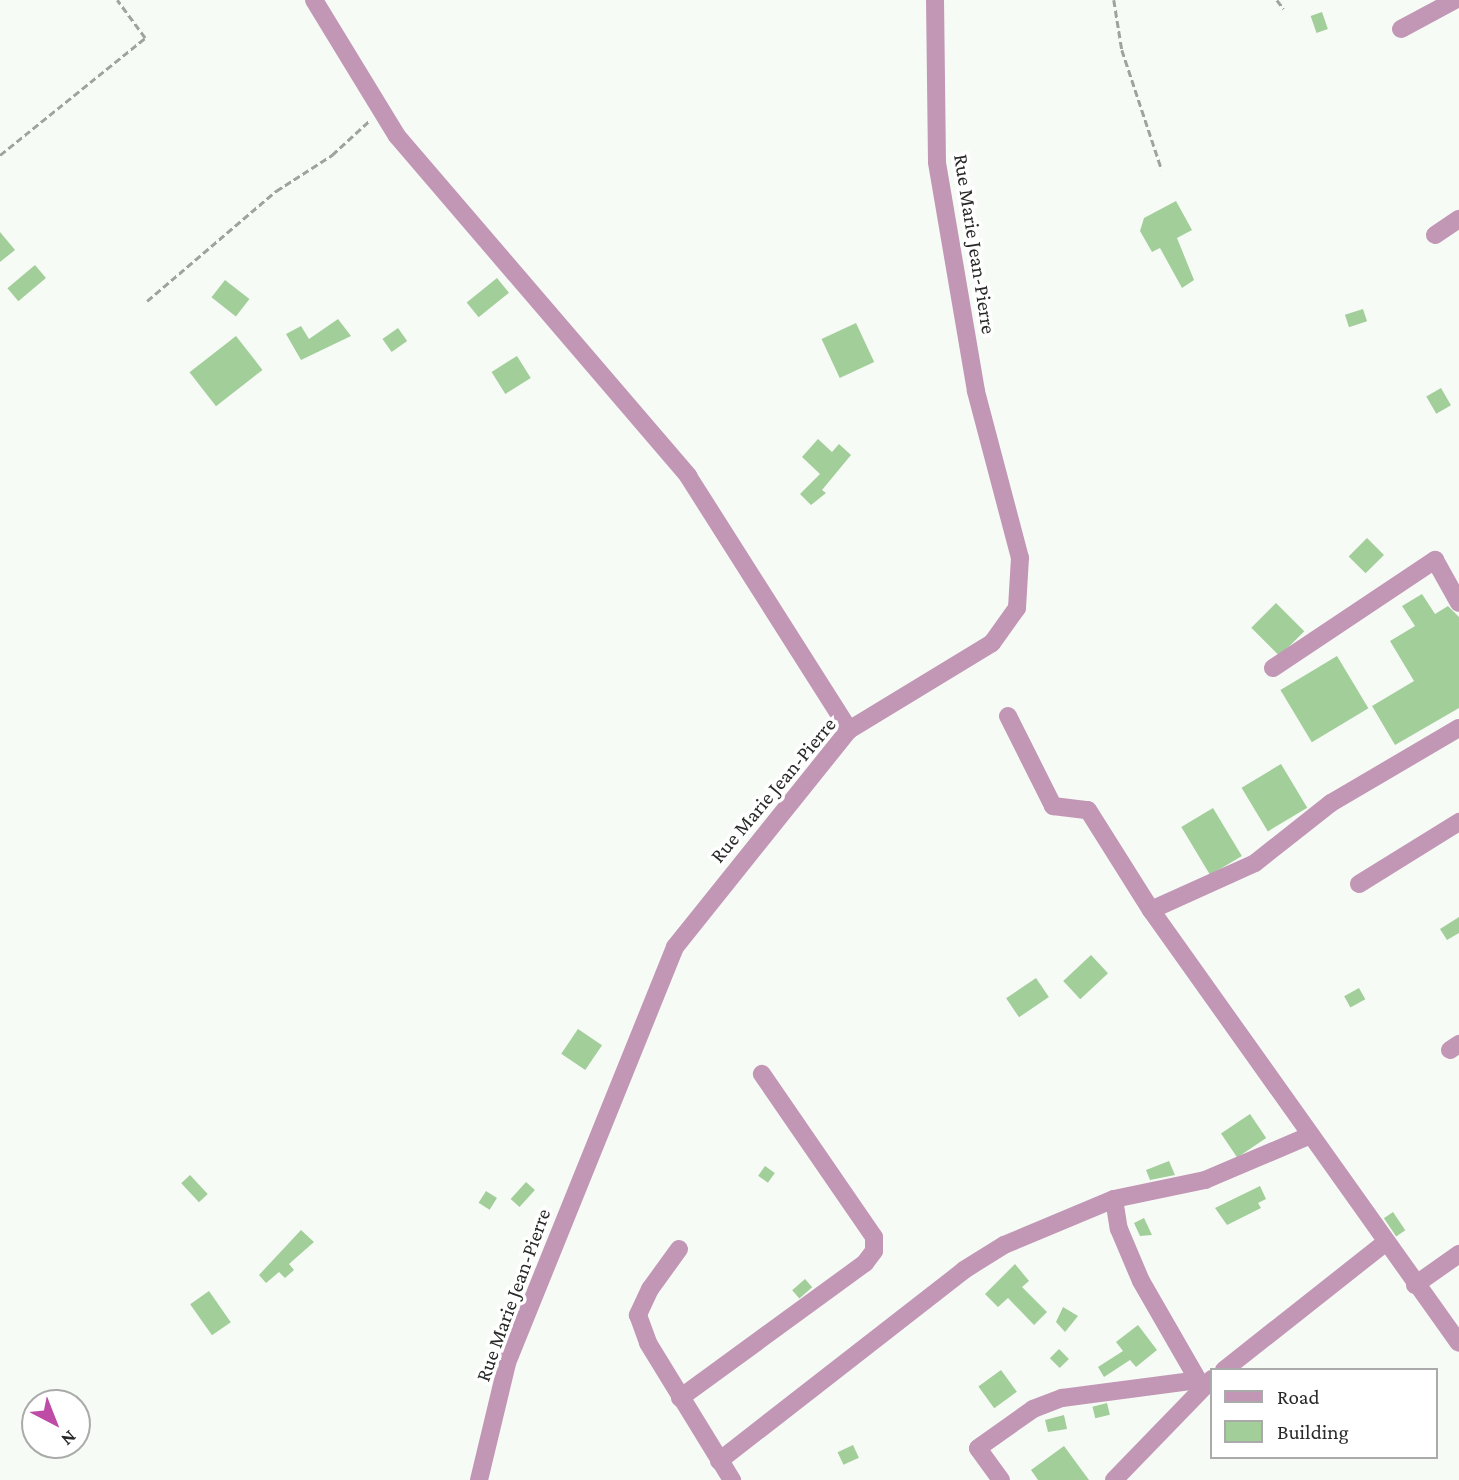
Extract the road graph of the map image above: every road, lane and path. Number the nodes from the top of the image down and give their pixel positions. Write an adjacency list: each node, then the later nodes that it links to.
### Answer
1 (117, 0): 10 (path)
2 (314, 0): 9 (street)
3 (935, 0): 19 (street, Rue Marie Jean-Pierre)
4 (1114, 0): 11 (path)
5 (1277, 0): 7 (path)
6 (1455, 0): 8 (street)
7 (1284, 9)
8 (1401, 29)
9 (382, 109): 14 (path); 19 (street)
10 (0, 155)
11 (1162, 170)
12 (1459, 219): 13 (street)
13 (1435, 235)
14 (147, 301)
15 (1459, 603): 16 (street)
16 (1273, 668)
17 (1008, 716): 22 (street)
18 (1459, 728): 22 (street)
19 (849, 730): 35 (street, Rue Marie Jean-Pierre)
20 (1459, 822): 21 (street)
21 (1359, 884)
22 (1152, 910): 24 (street)
23 (762, 1073): 33 (street)
24 (1311, 1135): 25 (street); 26 (street)
25 (1114, 1199): 32 (street); 34 (street)
26 (1385, 1242): 29 (street); 31 (street)
27 (679, 1249): 33 (street)
28 (1459, 1254): 29 (street)
29 (1415, 1285): 30 (street)
30 (1459, 1343)
31 (1227, 1368)
32 (1204, 1382): 37 (street); 38 (street)
33 (680, 1398): 34 (street)
34 (719, 1461): 36 (street)
35 (479, 1480)
36 (732, 1480)
37 (1001, 1480)
38 (1114, 1480)

